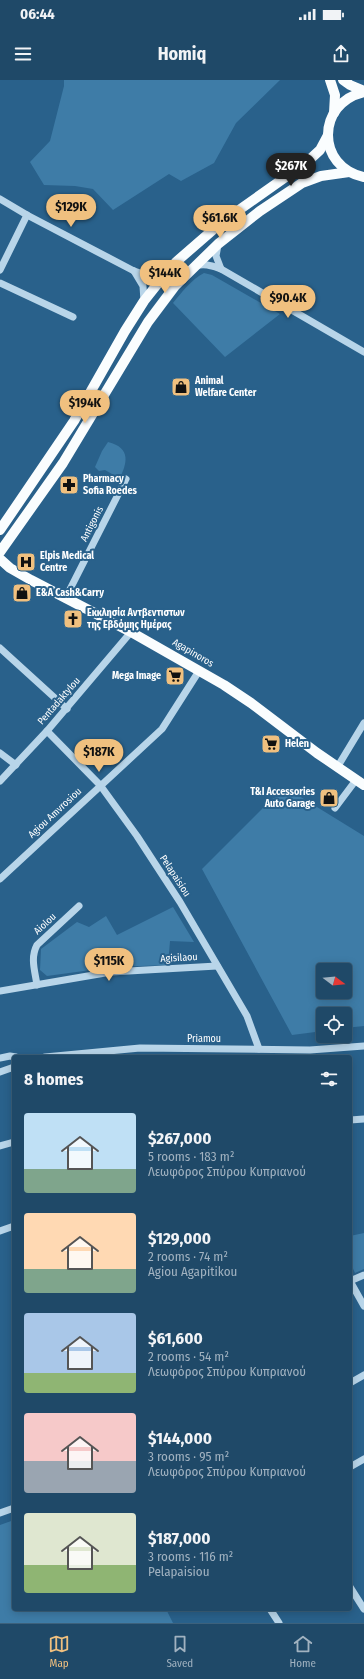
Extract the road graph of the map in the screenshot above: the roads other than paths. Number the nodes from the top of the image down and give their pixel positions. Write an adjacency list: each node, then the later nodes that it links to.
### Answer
1 (330, 80): 4 (main road)
2 (343, 80): 3 (main road)
3 (364, 92): 4 (main road)
4 (334, 113): 5 (main road)
5 (328, 136): 6 (main road); 15 (main road)
6 (349, 172): 7 (main road); 10 (main road)
7 (364, 177)
8 (0, 199): 9 (street)
9 (27, 215): 13 (street); 14 (street)
10 (218, 244): 11 (main road); 12 (street)
11 (193, 267): 12 (street); 22 (main road)
12 (221, 269): 19 (street)
13 (0, 270)
14 (134, 271): 15 (street); 17 (street)
15 (167, 272): 17 (main road)
16 (0, 283): 18 (street)
17 (144, 301): 21 (main road)
18 (73, 318)
19 (364, 352)
20 (126, 479): 24 (street, Antigonis)
21 (0, 530)
22 (0, 552)
23 (0, 559): 24 (main road, Agapinoros)
24 (65, 599): 25 (main road, Agapinoros)
25 (131, 632): 27 (main road, Agapinoros); 28 (street, Pentadaktylou)
26 (0, 648): 28 (street)
27 (199, 670): 33 (main road, Agapinoros); 36 (street, Agiou Amvrosiou)
28 (67, 709): 30 (street, Pentadaktylou)
29 (364, 723): 33 (street)
30 (47, 731): 32 (street, Pentadaktylou); 36 (street, Pelapaisiou)
31 (0, 753): 32 (street)
32 (16, 765): 34 (street, Pentadaktylou)
33 (338, 766): 35 (main road, Agapinoros)
34 (0, 781)
35 (360, 782): 37 (street)
36 (100, 785): 38 (street, Agiou Amvrosiou); 40 (street, Pelapaisiou)
37 (335, 808)
38 (0, 879)
39 (79, 906): 41 (street, Aiolou)
40 (217, 966): 41 (street, Agisilaou); 44 (street, Pelapaisiou)
41 (37, 985): 42 (street, Agisilaou)
42 (0, 991)
43 (364, 1046): 45 (street, Priamou)
44 (259, 1049): 45 (street, Priamou); 46 (street, Priamou)
45 (311, 1053)
46 (66, 1055)
47 (12, 1057): 48 (street)
48 (0, 1058)
49 (12, 1068): 50 (street)
50 (0, 1072)
51 (364, 1119): 52 (street)
52 (352, 1120)
53 (12, 1143): 54 (street)
54 (0, 1146)
55 (12, 1227): 56 (street)
56 (0, 1231)
57 (364, 1275): 58 (street)
58 (352, 1280)
59 (352, 1285): 60 (street)
60 (364, 1306)
61 (364, 1375): 62 (street)
62 (352, 1382)
63 (364, 1459): 64 (street)
64 (352, 1466)
65 (12, 1509): 66 (street)
66 (0, 1513)
67 (352, 1590): 68 (street)
68 (364, 1609)
69 (271, 1611): 70 (street)
70 (279, 1623)

